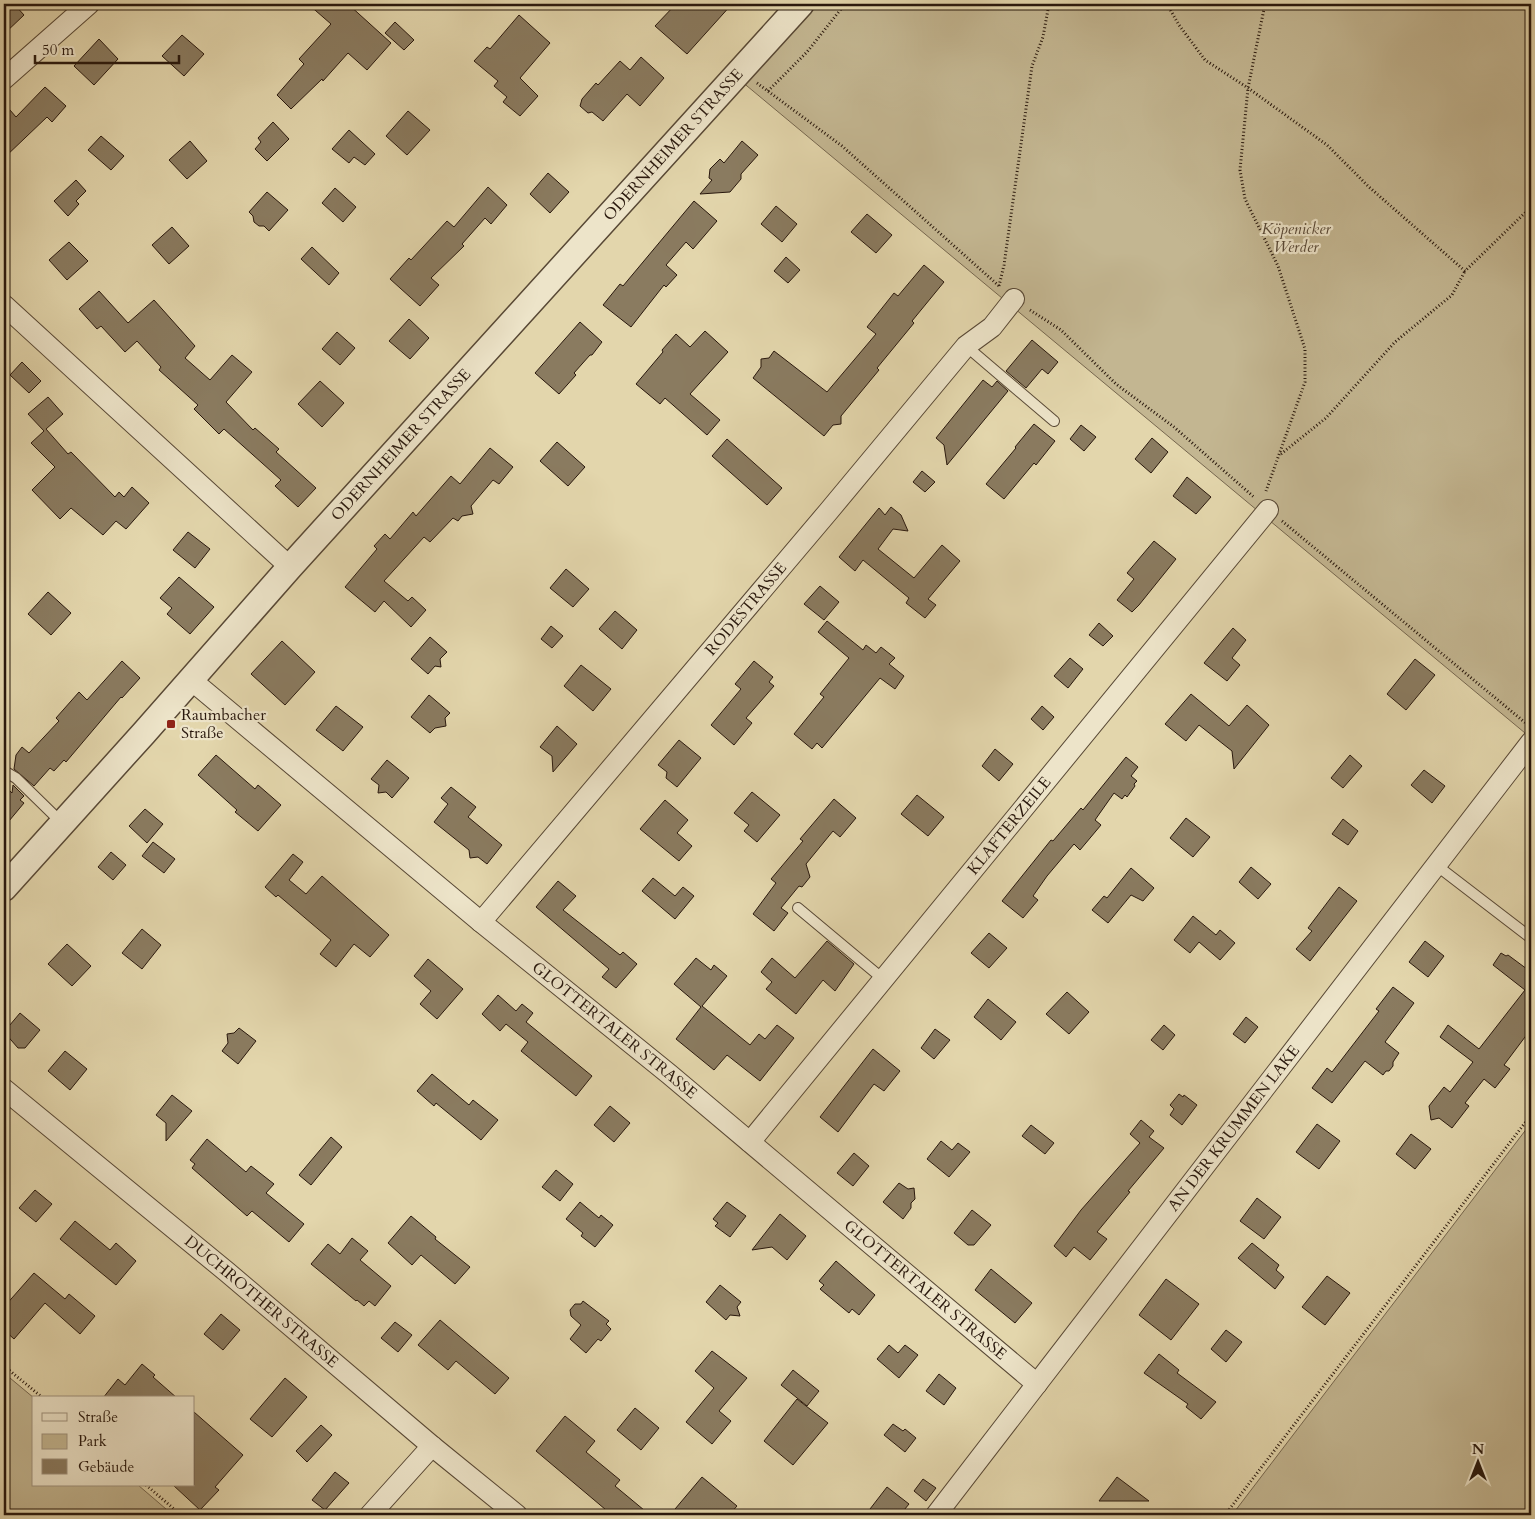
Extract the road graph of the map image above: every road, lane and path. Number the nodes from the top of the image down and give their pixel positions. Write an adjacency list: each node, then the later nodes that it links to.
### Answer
1 (89, 4): 8 (street)
2 (801, 4): 20 (street, ODERNHEIMER STRASSE)
3 (845, 4): 10 (path)
4 (1050, 4): 13 (path)
5 (1167, 4): 9 (path)
6 (1265, 4): 9 (path)
7 (751, 78): 10 (path)
8 (4, 79)
9 (1248, 88): 12 (path); 18 (path)
10 (768, 91): 13 (path)
11 (1531, 207): 12 (path)
12 (1465, 271): 18 (path)
13 (999, 286): 14 (path)
14 (1014, 299): 16 (street, RODESTRASSE); 19 (path)
15 (4, 305): 20 (street)
16 (966, 346): 17 (lane); 29 (street, RODESTRASSE)
17 (1054, 421)
18 (1280, 455): 19 (path)
19 (1265, 507): 22 (path); 31 (street, KLAFTERZEILE)
20 (290, 567): 21 (street, ODERNHEIMER STRASSE)
21 (190, 679): 25 (street, ODERNHEIMER STRASSE); 29 (street, GLOTTERTALER STRASSE)
22 (1531, 727)
23 (1531, 742): 26 (street, AN DER KRUMMEN LAKE)
24 (4, 770): 25 (lane)
25 (62, 823): 27 (street, ODERNHEIMER STRASSE)
26 (1436, 865): 30 (lane); 36 (street, AN DER KRUMMEN LAKE)
27 (4, 888)
28 (798, 908): 31 (lane)
29 (481, 922): 34 (street, GLOTTERTALER STRASSE)
30 (1531, 938)
31 (884, 979): 34 (street, KLAFTERZEILE)
32 (4, 1089): 38 (street, DUCHROTHER STRASSE)
33 (1531, 1115): 44 (path)
34 (750, 1142): 36 (street, GLOTTERTALER STRASSE)
35 (4, 1366): 37 (path)
36 (1037, 1384): 43 (street, AN DER KRUMMEN LAKE)
37 (41, 1396)
38 (432, 1446): 41 (street); 42 (street, DUCHROTHER STRASSE)
39 (147, 1486): 40 (path)
40 (181, 1515)
41 (370, 1515)
42 (517, 1515)
43 (936, 1515)
44 (1225, 1515)

